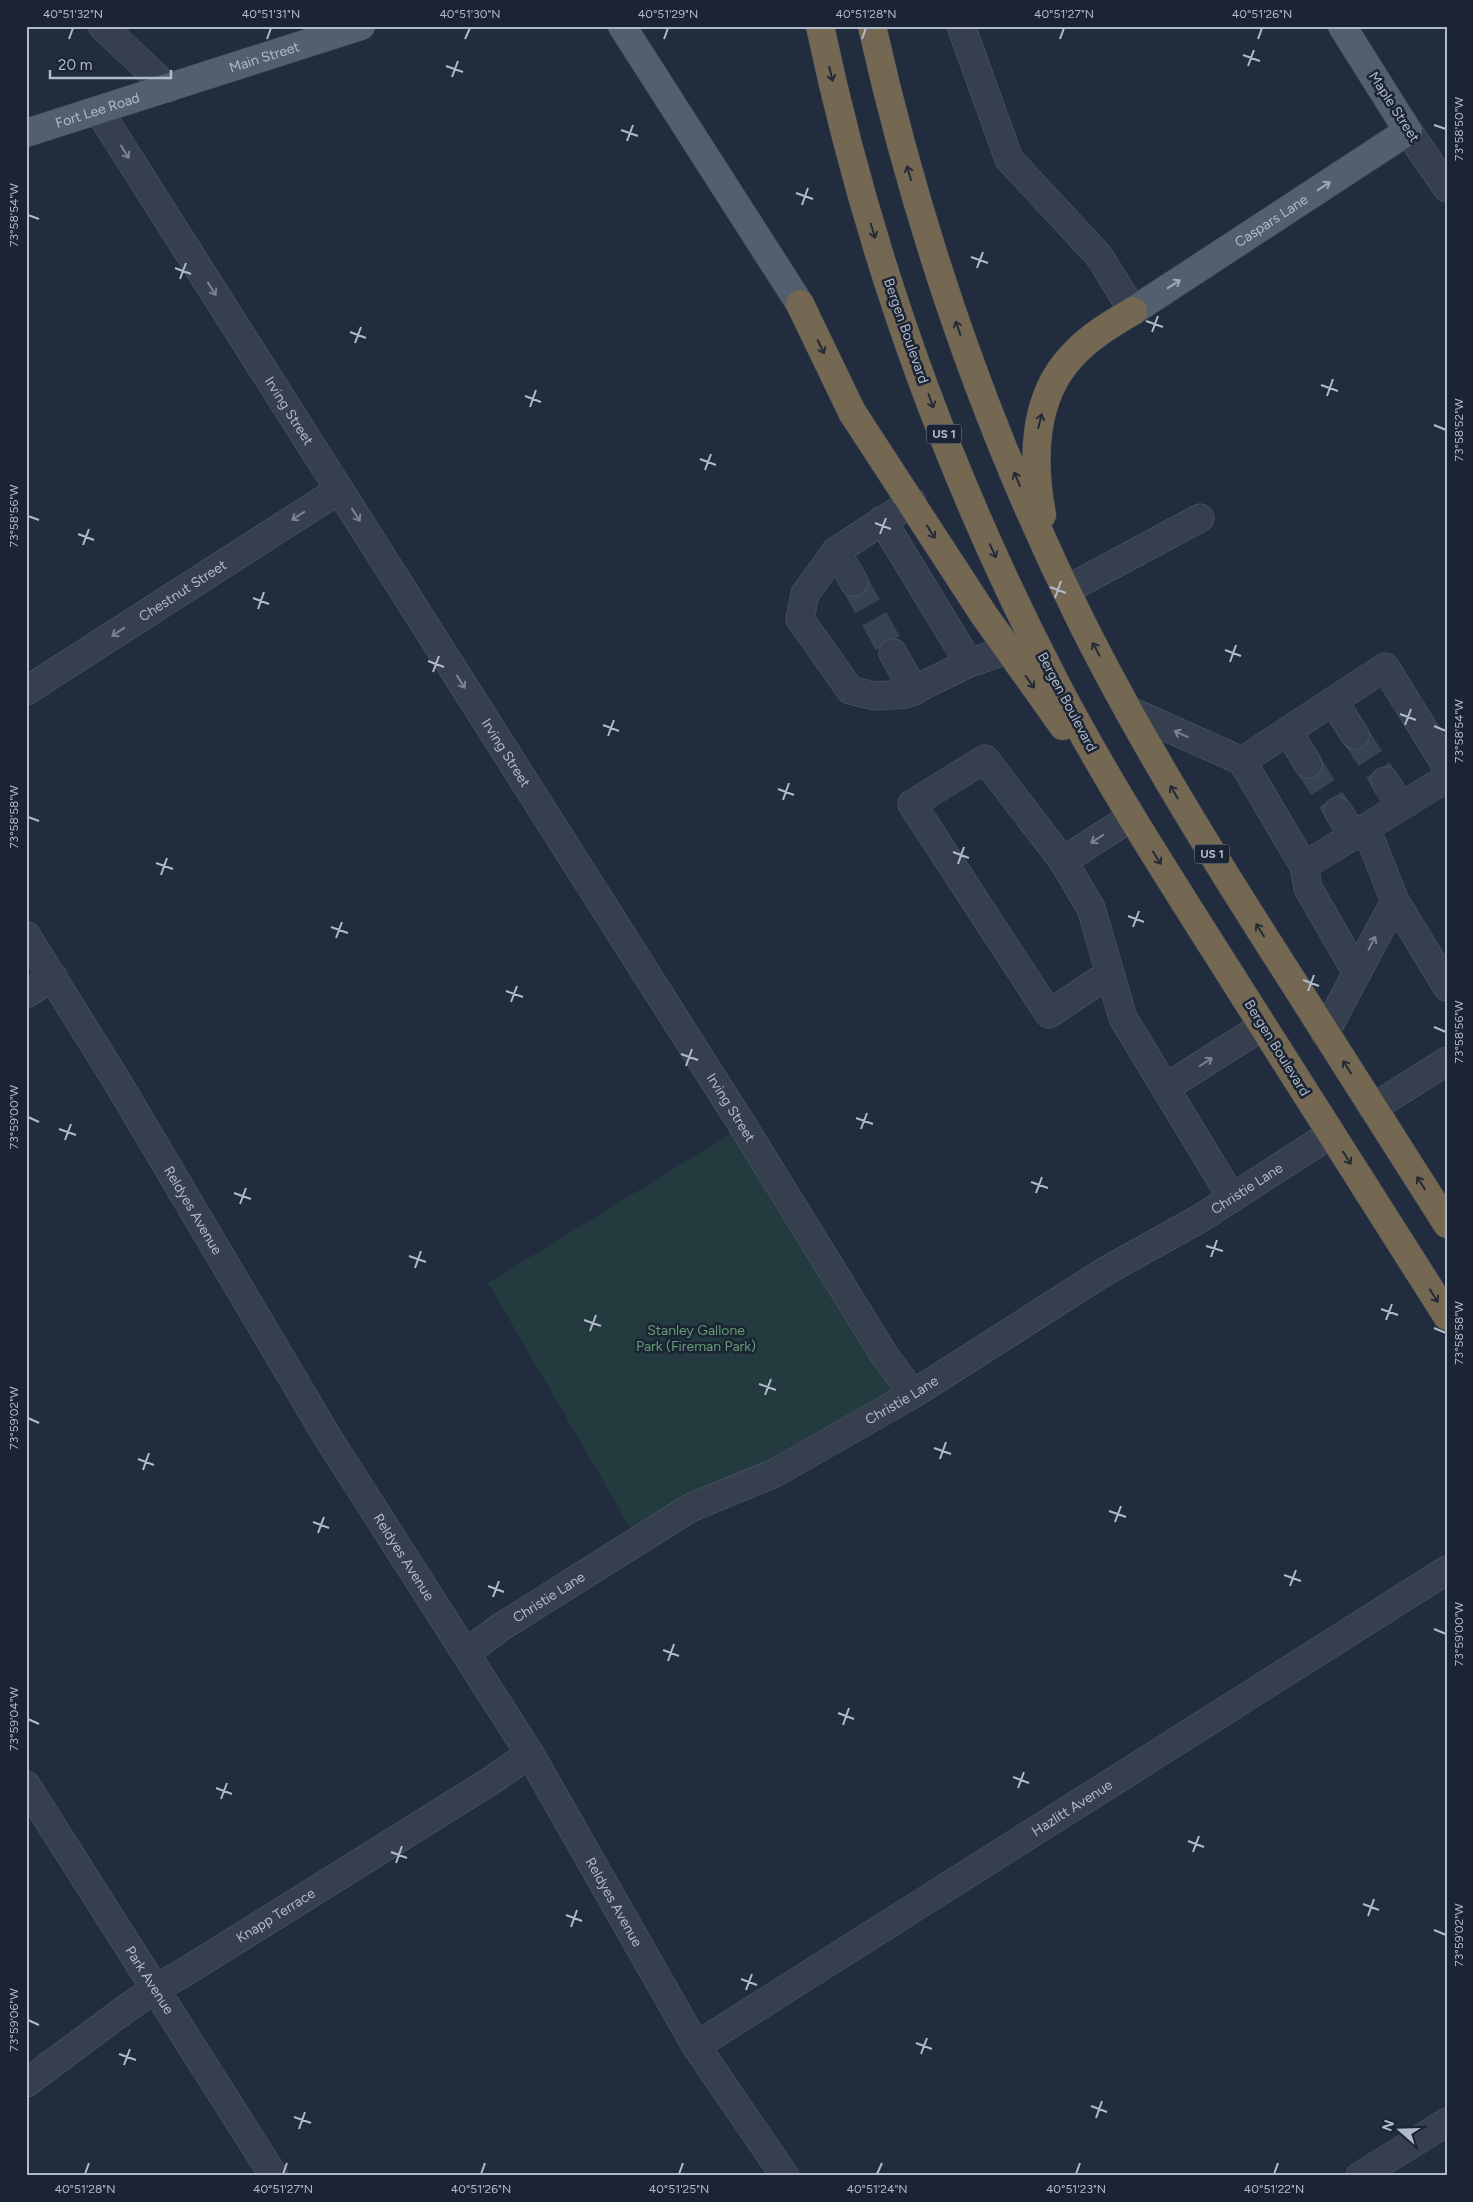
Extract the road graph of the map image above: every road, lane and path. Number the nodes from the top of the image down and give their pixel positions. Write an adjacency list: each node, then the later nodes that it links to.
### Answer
1 (102, 26): 8 (street)
2 (361, 26): 8 (main road, Main Street)
3 (622, 26): 13 (main road)
4 (820, 26): 39 (highway, Bergen Boulevard / US 1, one-way to 39)
5 (872, 26): 20 (highway, US 1, one-way to 5)
6 (961, 26): 14 (street)
7 (1342, 26): 10 (main road, Maple Street)
8 (168, 88): 9 (main road, Fort Lee Road)
9 (99, 111): 11 (main road, Fort Lee Road); 15 (street, Irving Street, one-way to 15)
10 (1408, 131): 12 (street, Maple Street); 14 (main road, Caspars Lane, one-way to 10)
11 (26, 133)
12 (1447, 188)
13 (800, 304): 16 (highway, one-way to 16)
14 (1133, 311): 20 (highway, one-way to 14)
15 (340, 490): 26 (street, Chestnut Street, one-way to 26); 59 (street, Irving Street, one-way to 59)
16 (912, 502): 18 (street); 23 (highway, one-way to 23)
17 (1200, 518): 22 (street)
18 (882, 520): 19 (street); 25 (street)
19 (836, 551): 21 (street); 27 (street)
20 (1050, 556): 22 (highway, US 1)
21 (854, 582)
22 (1066, 590): 29 (highway, US 1, one-way to 22)
23 (1007, 650): 25 (street); 39 (highway, one-way to 39)
24 (893, 653): 27 (street)
25 (969, 663): 27 (street)
26 (26, 691)
27 (914, 691)
28 (1333, 702): 30 (street); 31 (street); 34 (street)
29 (1128, 710): 32 (street, one-way to 29); 51 (highway, US 1, one-way to 29)
30 (1288, 731): 32 (street); 33 (street)
31 (1355, 735)
32 (1242, 761): 42 (street)
33 (1308, 764)
34 (1447, 767)
35 (1447, 778): 37 (street)
36 (1385, 781): 37 (street)
37 (1401, 806): 40 (street)
38 (1338, 811): 40 (street)
39 (1131, 817): 41 (street, one-way to 41); 50 (highway, Bergen Boulevard / US 1, one-way to 50)
40 (1360, 832): 42 (street); 43 (street)
41 (1063, 861): 45 (street); 45 (street)
42 (1304, 866): 46 (street)
43 (1395, 900): 46 (street, one-way to 43); 48 (street)
44 (26, 935): 47 (street, Reldyes Avenue)
45 (1110, 973): 53 (street)
46 (1357, 973): 51 (street)
47 (53, 977): 49 (street); 61 (street, Reldyes Avenue)
48 (1447, 987)
49 (26, 994)
50 (1263, 1026): 53 (street, one-way to 50); 55 (highway, Bergen Boulevard / US 1)
51 (1326, 1033): 54 (highway, US 1, one-way to 51)
52 (1447, 1061): 54 (street)
53 (1165, 1088): 56 (street)
54 (1373, 1108): 57 (highway, US 1, one-way to 54)
55 (1331, 1134): 56 (street, Christie Lane); 58 (highway, Bergen Boulevard / US 1, one-way to 58)
56 (1232, 1198): 59 (street, Christie Lane)
57 (1447, 1224)
58 (1447, 1316)
59 (913, 1394): 61 (street, Christie Lane)
60 (1447, 1570): 65 (street, Hazlitt Avenue)
61 (466, 1653): 62 (street, Reldyes Avenue)
62 (530, 1754): 64 (street, Knapp Terrace); 65 (street, Reldyes Avenue)
63 (26, 1785): 64 (street, Park Avenue)
64 (154, 1989): 66 (street, Knapp Terrace); 68 (street, Park Avenue)
65 (696, 2046): 69 (street, Reldyes Avenue)
66 (26, 2083)
67 (1447, 2122): 70 (street)
68 (274, 2176)
69 (784, 2176)
70 (1360, 2176)

